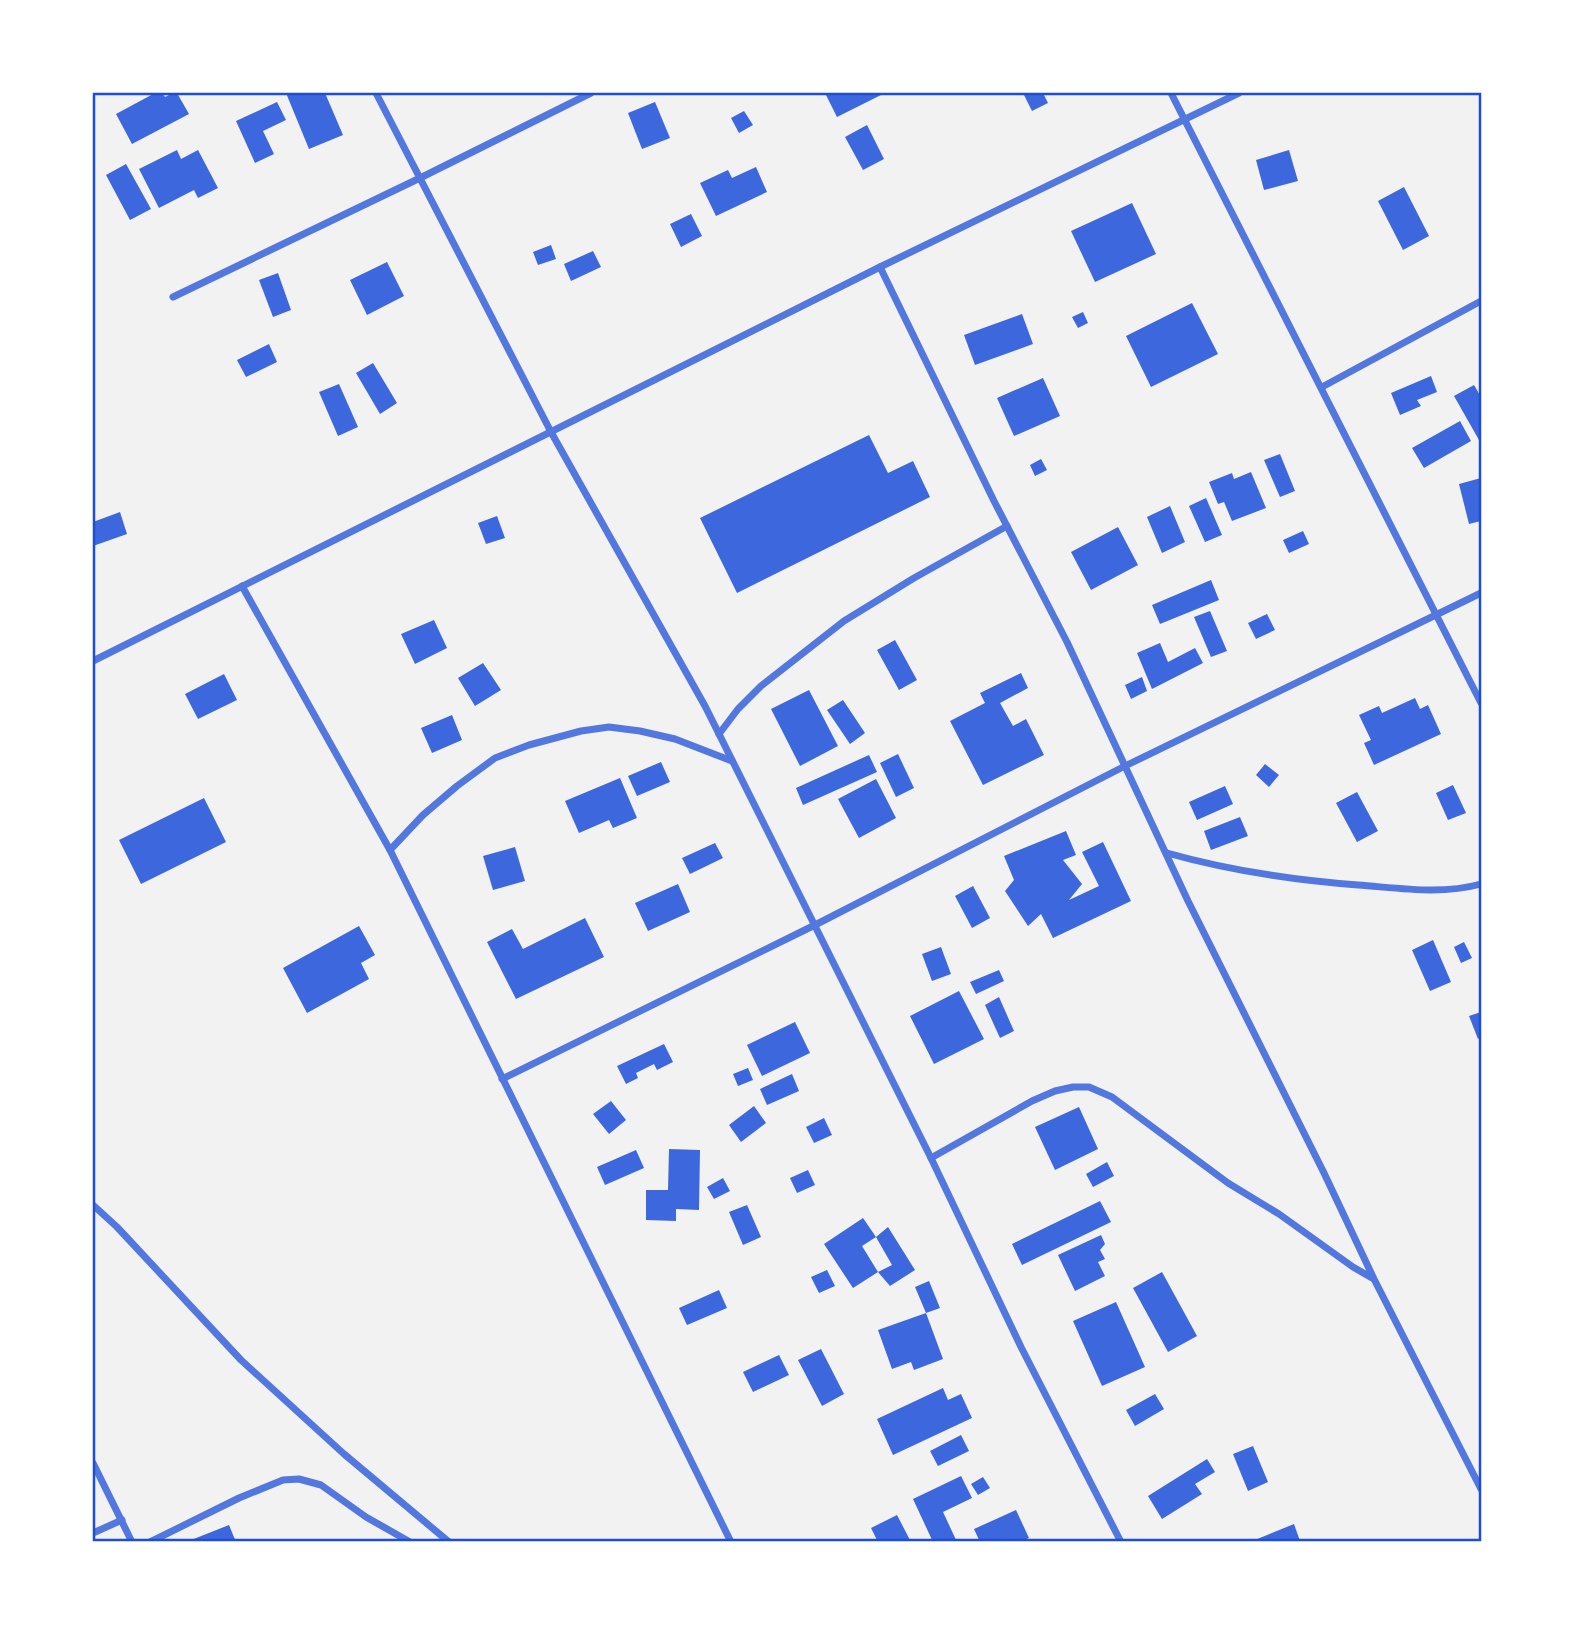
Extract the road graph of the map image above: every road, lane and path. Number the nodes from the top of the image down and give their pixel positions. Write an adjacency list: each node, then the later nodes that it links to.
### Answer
1 (376, 93): 6 (street)
2 (591, 93): 6 (street)
3 (1171, 93): 5 (street)
4 (1239, 93): 5 (street)
5 (1185, 119): 7 (street); 10 (street)
6 (420, 178): 8 (street); 11 (street)
7 (880, 267): 11 (street); 12 (street)
8 (173, 297)
9 (1481, 301): 10 (street)
10 (1322, 387): 15 (street)
11 (551, 432): 13 (street); 18 (street)
12 (1007, 526): 18 (street); 20 (street)
13 (242, 586): 16 (street); 21 (street)
14 (1481, 593): 15 (street)
15 (1436, 615): 17 (street); 20 (street)
16 (93, 661)
17 (1481, 703)
18 (719, 734): 19 (street)
19 (732, 761): 21 (street); 24 (street)
20 (1125, 766): 22 (street); 24 (street)
21 (390, 850): 25 (street)
22 (1167, 853): 23 (street); 28 (street)
23 (1481, 884)
24 (815, 925): 25 (street); 26 (street)
25 (502, 1079): 37 (street)
26 (931, 1158): 28 (street); 38 (street)
27 (93, 1205): 36 (street)
28 (1374, 1279): 30 (street)
29 (93, 1463): 31 (street)
30 (1481, 1489)
31 (121, 1520): 32 (street); 33 (street)
32 (93, 1533)
33 (132, 1542)
34 (150, 1542): 35 (street)
35 (410, 1542)
36 (449, 1542)
37 (731, 1542)
38 (1121, 1542)

